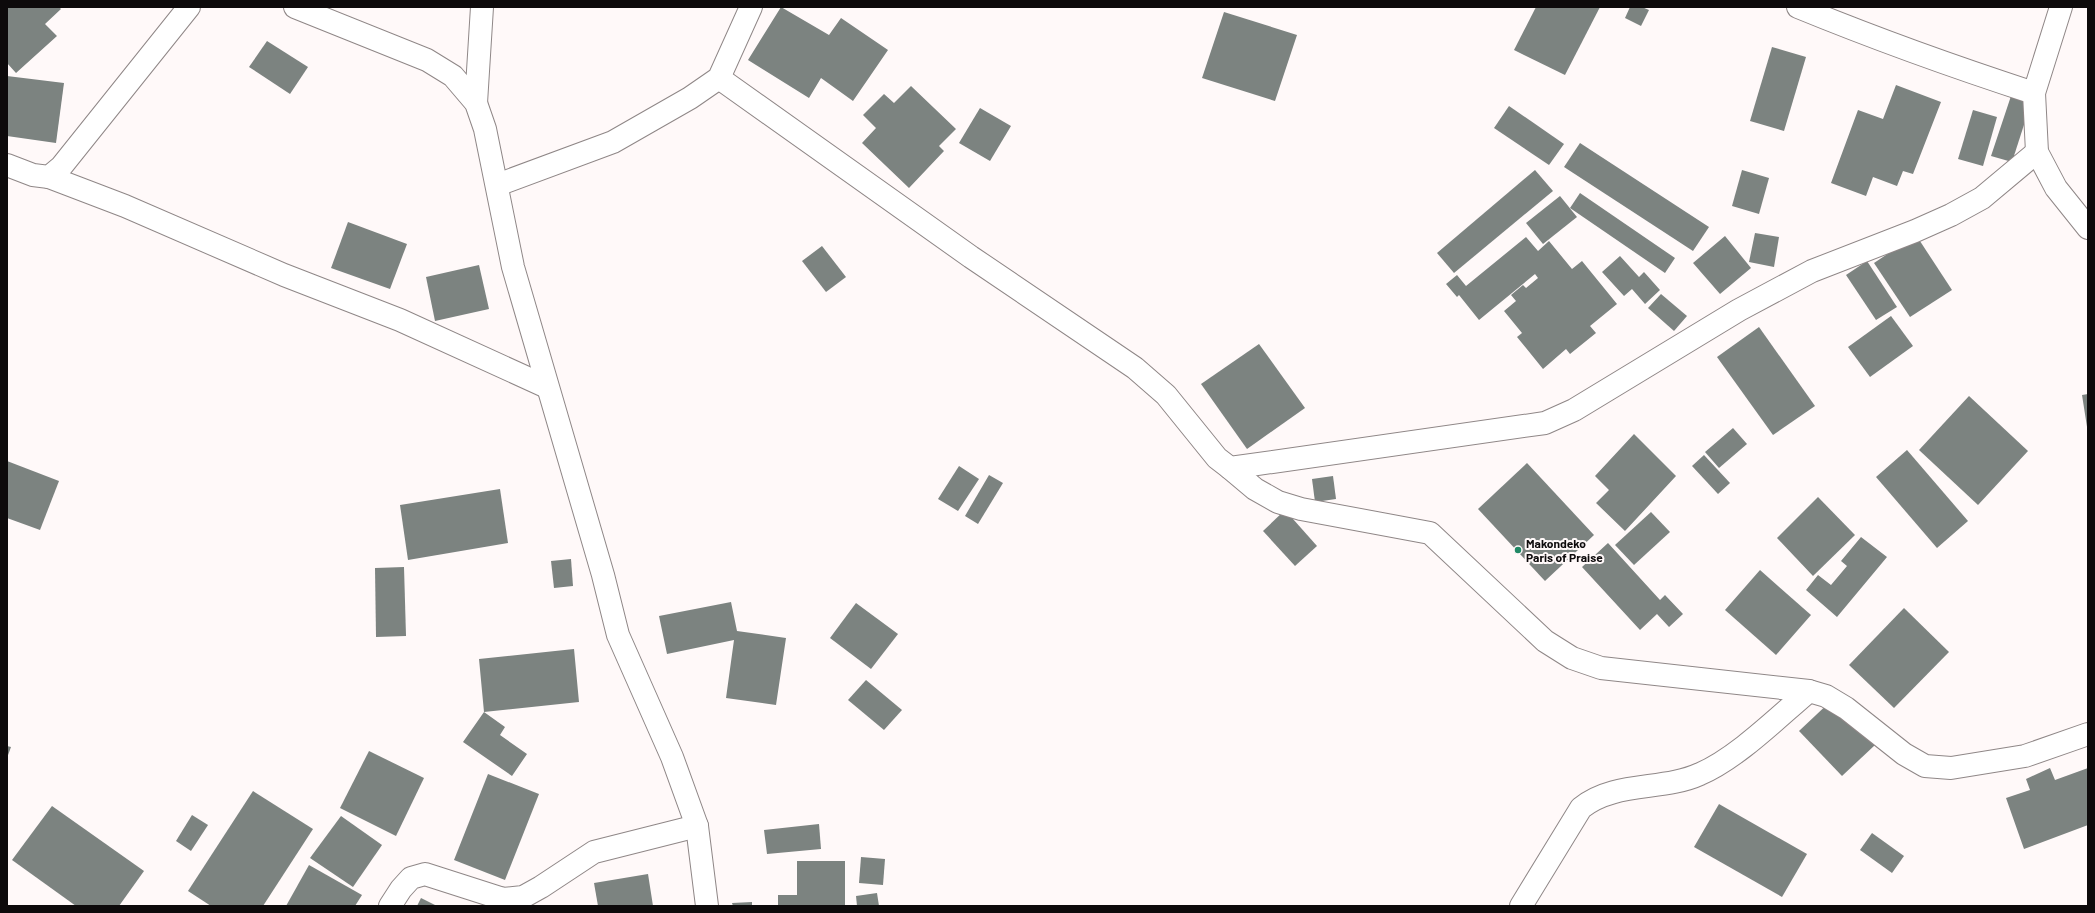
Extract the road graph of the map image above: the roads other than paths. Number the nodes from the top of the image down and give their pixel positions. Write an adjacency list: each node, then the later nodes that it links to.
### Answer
1 (189, 7): 12 (street)
2 (295, 7): 9 (street)
3 (482, 7): 9 (street)
4 (752, 7): 7 (street)
5 (1798, 7): 8 (street)
6 (2061, 7): 8 (street)
7 (719, 78): 13 (street); 16 (street)
8 (2034, 92): 10 (street)
9 (476, 103): 13 (street)
10 (2037, 152): 14 (street); 16 (street)
11 (7, 165): 12 (street)
12 (49, 177): 15 (street)
13 (496, 185): 15 (street)
14 (2088, 228)
15 (547, 387): 19 (street)
16 (1230, 468): 17 (street)
17 (1809, 691): 18 (street); 22 (street)
18 (2088, 734)
19 (697, 826): 20 (street); 21 (street)
20 (390, 906)
21 (707, 906)
22 (1521, 906)

